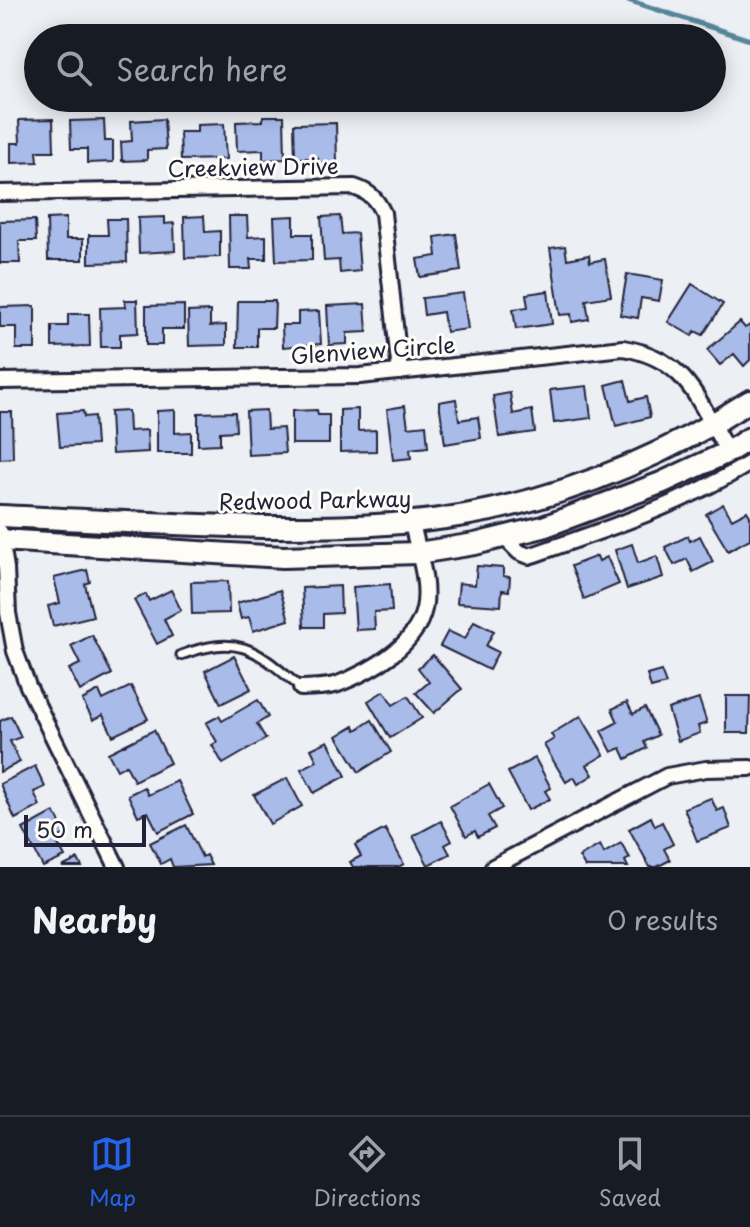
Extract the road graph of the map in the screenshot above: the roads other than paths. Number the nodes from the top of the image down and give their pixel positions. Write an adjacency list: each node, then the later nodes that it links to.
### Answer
1 (0, 193): 2 (street, Creekview Drive)
2 (400, 372): 3 (street, Glenview Circle); 5 (street, Glenview Circle)
3 (0, 381)
4 (750, 401): 5 (main road, Redwood Parkway)
5 (712, 425): 7 (street, Glenview Circle); 10 (main road, Redwood Parkway)
6 (750, 438): 7 (main road)
7 (728, 452): 12 (main road)
8 (750, 463): 12 (street)
9 (0, 516): 10 (main road, Redwood Parkway)
10 (412, 523): 13 (street)
11 (0, 537): 13 (main road); 17 (street)
12 (504, 537): 13 (main road)
13 (418, 553): 15 (street)
14 (181, 655): 15 (lane)
15 (301, 688)
16 (750, 768): 18 (street)
17 (117, 867)
18 (493, 867)

